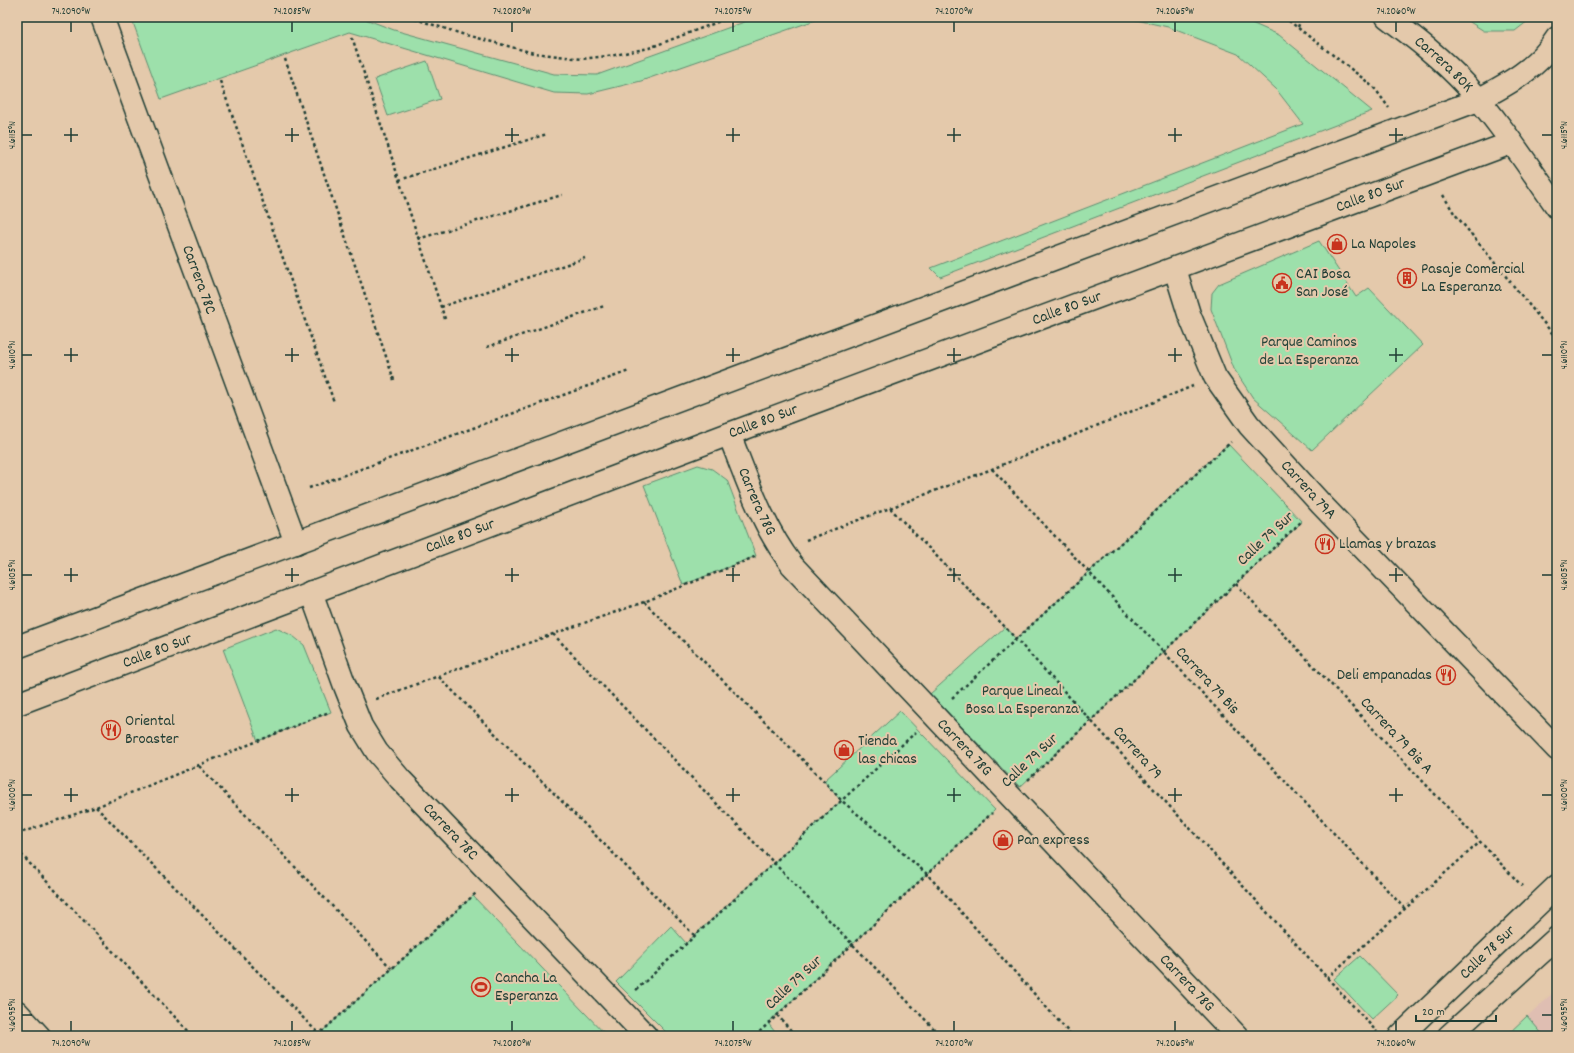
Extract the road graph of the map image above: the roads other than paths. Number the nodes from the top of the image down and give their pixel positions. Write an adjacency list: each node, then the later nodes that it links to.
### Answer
1 (102, 17): 9 (street, Carrera 78C)
2 (1388, 17): 4 (street, Carrera 80K)
3 (1557, 38): 4 (street)
4 (1478, 100): 5 (street, Carrera 80K); 9 (street)
5 (1511, 143): 6 (street, Carrera 80K); 7 (street, Calle 80 Sur)
6 (1557, 207)
7 (1175, 269): 8 (street, Calle 80 Sur); 13 (street, Carrera 79A)
8 (729, 434): 10 (street, Calle 80 Sur); 19 (street, Carrera 78G)
9 (296, 543): 11 (street)
10 (311, 592): 12 (street, Calle 80 Sur); 18 (street, Carrera 78C)
11 (17, 647)
12 (17, 704)
13 (1557, 749)
14 (1557, 886): 20 (street, Calle 78 Sur)
15 (1557, 938): 21 (street)
16 (17, 1012): 17 (street)
17 (39, 1036)
18 (646, 1036)
19 (1237, 1036)
20 (1400, 1036)
21 (1449, 1036)

